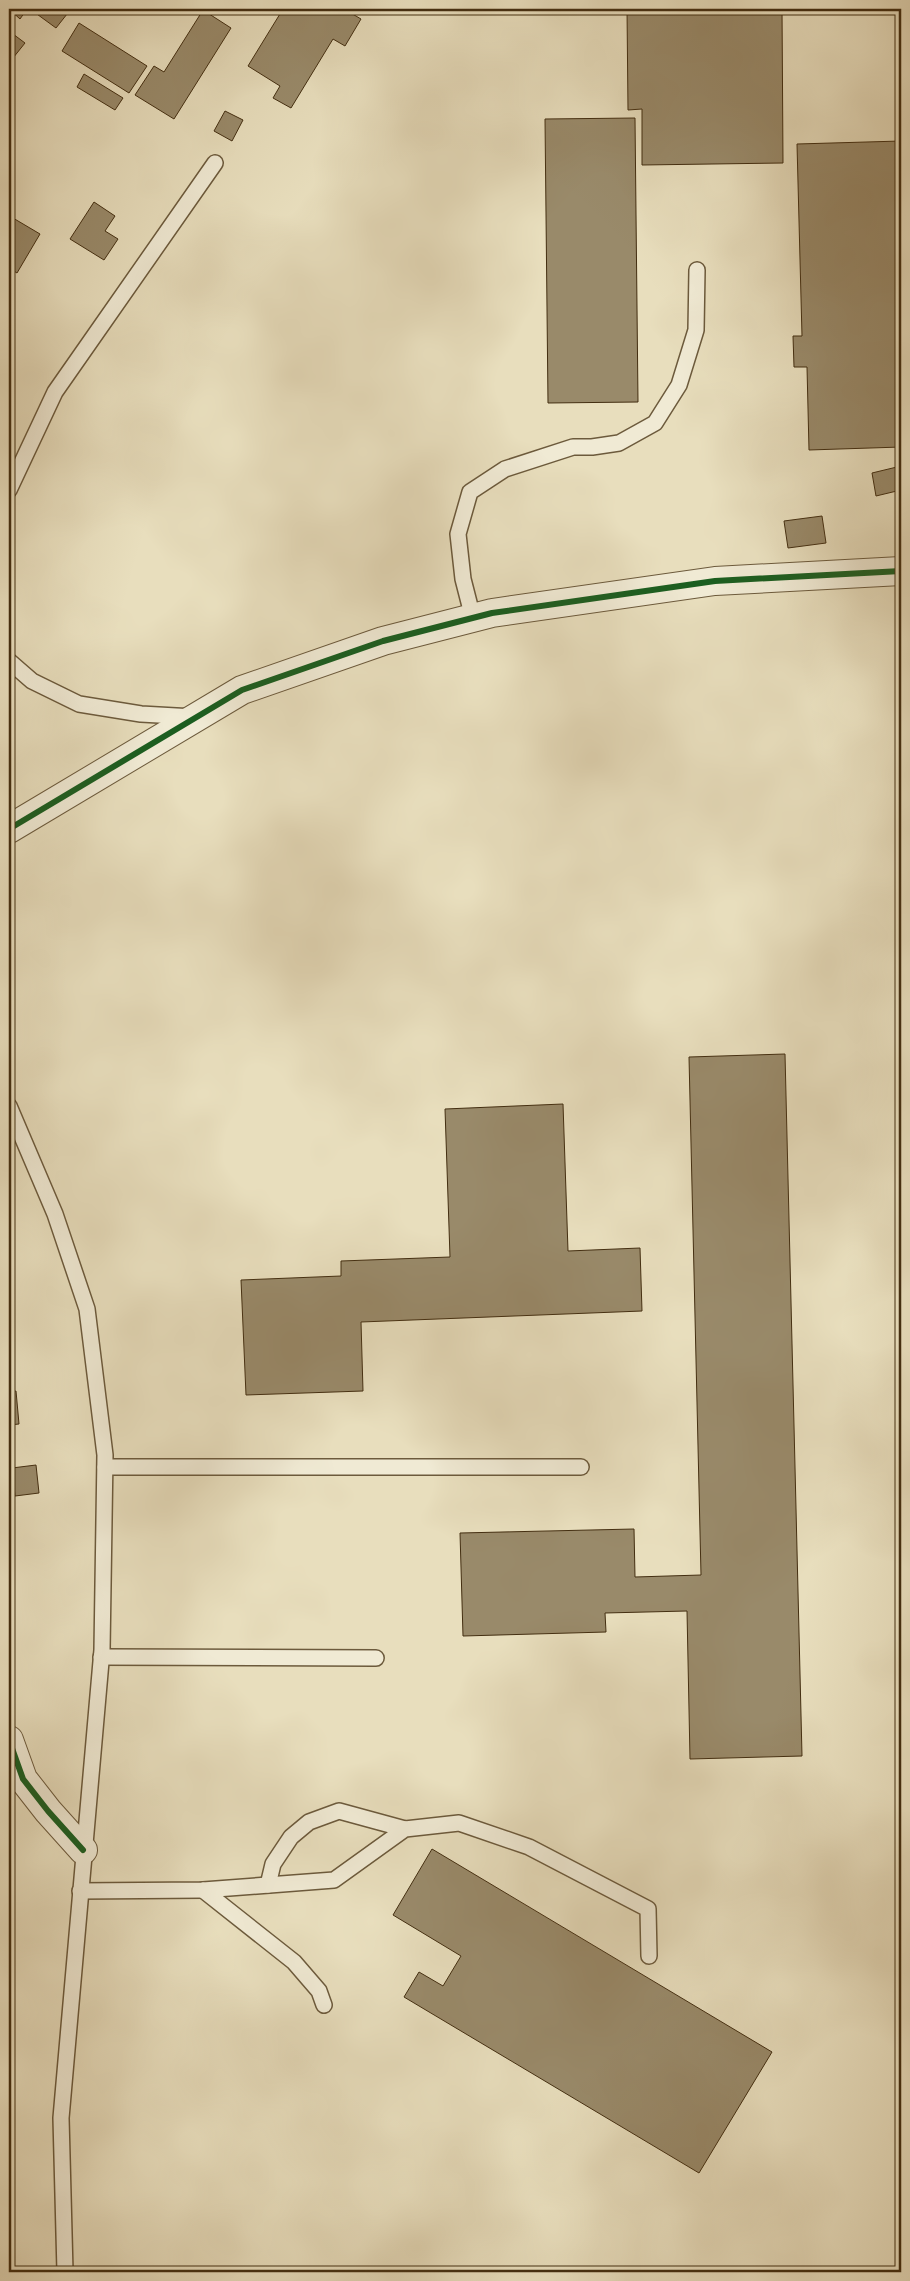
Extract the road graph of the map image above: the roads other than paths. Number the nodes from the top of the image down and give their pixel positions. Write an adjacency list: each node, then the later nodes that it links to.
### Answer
1 (215, 163): 3 (lane)
2 (697, 270): 5 (lane)
3 (9, 490)
4 (901, 571): 5 (street)
5 (473, 618): 7 (street)
6 (9, 661): 7 (lane)
7 (198, 717): 8 (street)
8 (9, 829)
9 (9, 1106): 10 (lane)
10 (105, 1467): 11 (lane); 12 (lane)
11 (581, 1467)
12 (101, 1657): 13 (lane); 16 (lane)
13 (376, 1658)
14 (9, 1740): 16 (street)
15 (405, 1829): 17 (lane); 17 (lane); 20 (lane)
16 (84, 1850): 18 (lane)
17 (268, 1885): 19 (lane)
18 (80, 1890): 19 (lane); 22 (lane)
19 (203, 1890): 21 (lane)
20 (649, 1956)
21 (324, 2005)
22 (65, 2272)

